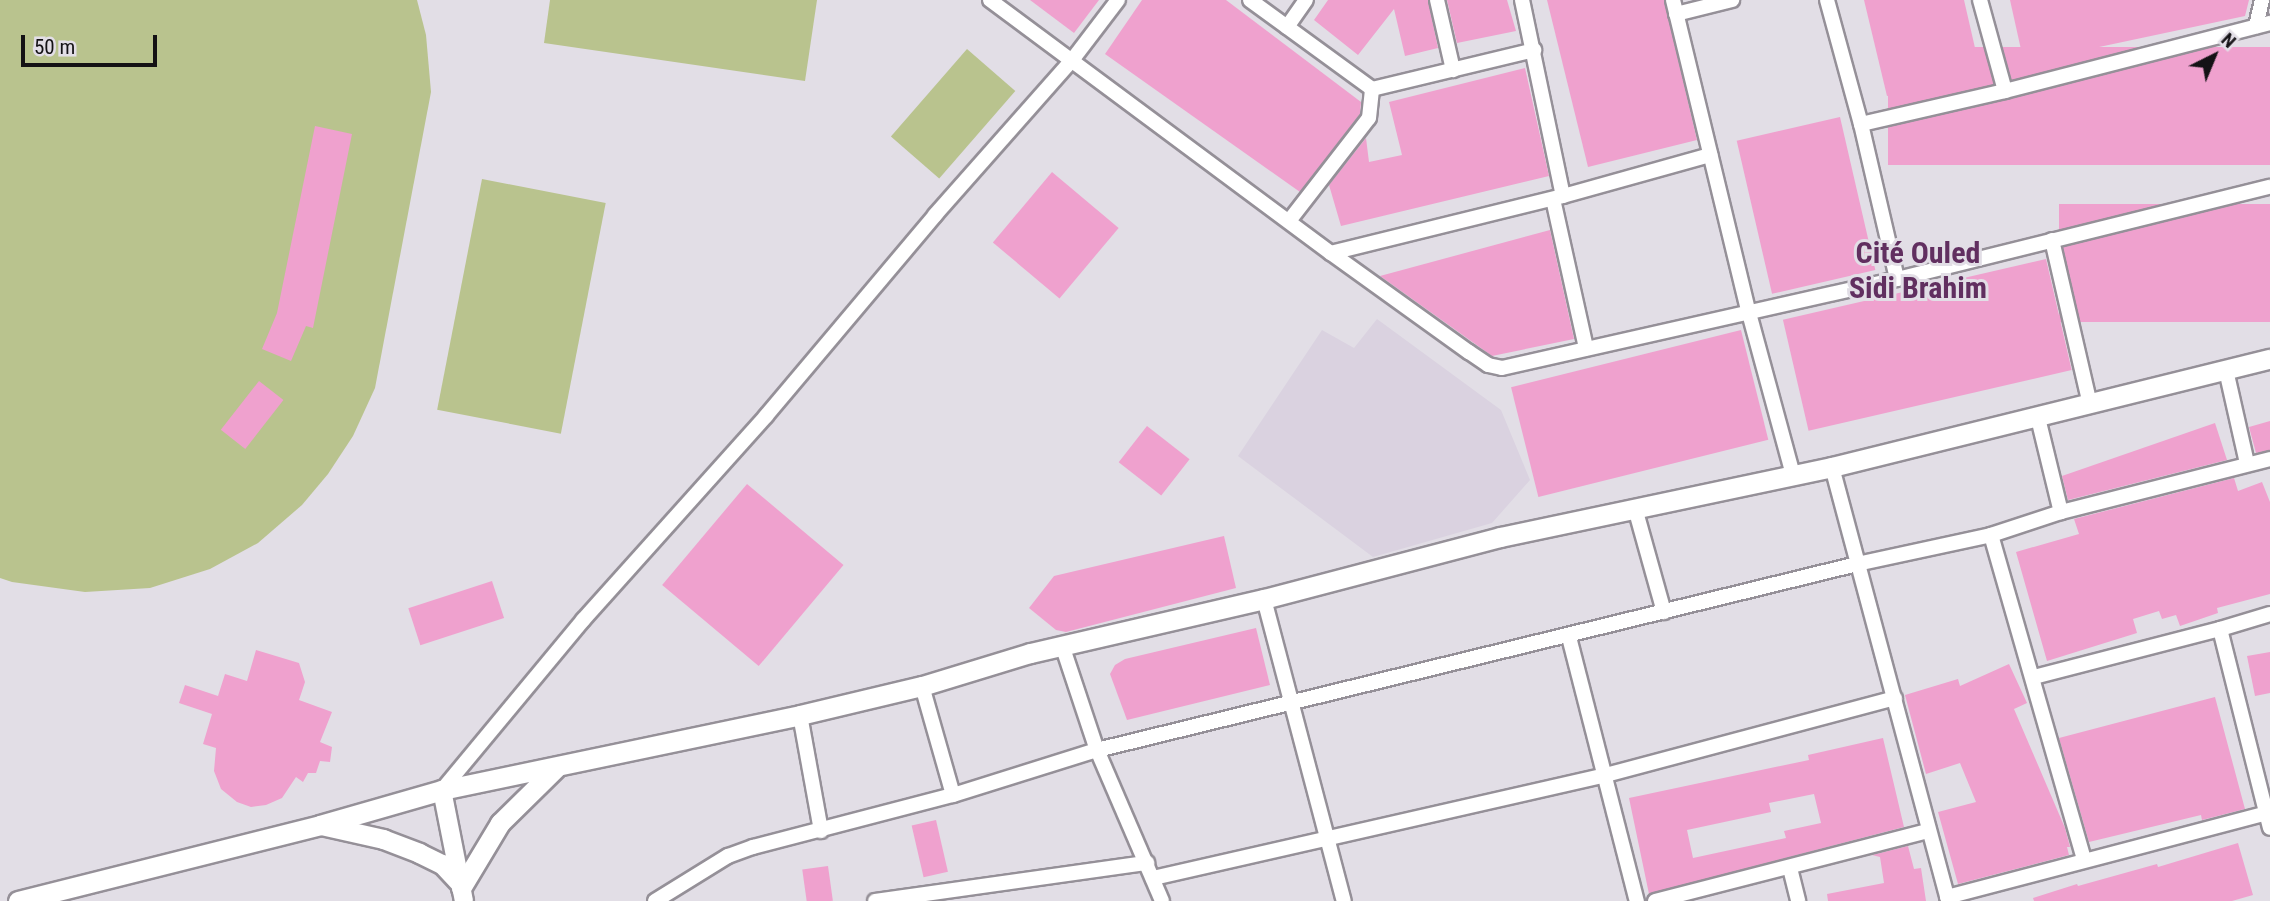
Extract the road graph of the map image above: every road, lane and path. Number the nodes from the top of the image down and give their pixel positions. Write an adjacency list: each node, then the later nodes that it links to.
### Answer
1 (990, 0): 15 (street)
2 (1118, 0): 15 (street)
3 (1250, 0): 13 (street)
4 (1306, 0): 13 (street)
5 (1437, 0): 16 (street)
6 (1522, 0): 14 (street)
7 (1732, 0): 11 (street)
8 (1827, 0): 19 (street)
9 (1980, 0): 18 (street)
10 (2262, 0): 12 (street)
11 (1675, 7): 20 (street)
12 (2263, 25): 18 (street)
13 (1287, 27): 17 (street)
14 (1534, 50): 16 (street); 22 (street)
15 (1073, 59): 23 (street); 55 (street)
16 (1453, 70): 17 (street)
17 (1372, 89): 23 (street)
18 (2005, 91): 19 (street)
19 (1861, 124): 26 (street)
20 (1710, 155): 22 (street); 27 (street)
21 (2270, 187): 24 (street)
22 (1558, 198): 25 (street); 28 (street)
23 (1289, 222): 25 (street)
24 (2052, 240): 26 (street); 31 (street)
25 (1331, 253): 28 (street)
26 (1897, 279): 27 (street)
27 (1749, 313): 28 (street); 36 (street)
28 (1586, 348)
29 (2270, 359): 30 (main road)
30 (2226, 370): 31 (main road); 34 (street)
31 (2090, 405): 32 (main road)
32 (2038, 418): 35 (main road); 38 (street)
33 (2270, 459): 34 (street)
34 (2248, 463): 38 (street)
35 (1832, 467): 36 (main road); 40 (street)
36 (1793, 475): 37 (main road)
37 (1635, 508): 41 (main road); 42 (street)
38 (2061, 512): 39 (street)
39 (1991, 535): 40 (street); 47 (street)
40 (1857, 564): 42 (street); 49 (street)
41 (1264, 599): 46 (main road); 50 (street)
42 (1664, 612): 45 (street)
43 (2270, 614): 44 (street)
44 (2220, 629): 47 (street); 57 (street)
45 (1569, 637): 50 (street); 54 (street)
46 (1062, 645): 48 (main road); 52 (street)
47 (2034, 677): 63 (street)
48 (922, 686): 51 (main road); 56 (street)
49 (1895, 698): 54 (street); 61 (street)
50 (1294, 703): 52 (street); 62 (street)
51 (800, 715): 53 (main road); 60 (street)
52 (1097, 750): 56 (street); 64 (street)
53 (556, 768): 55 (main road); 67 (main road)
54 (1606, 775): 62 (street); 74 (street)
55 (442, 790): 58 (main road); 67 (street)
56 (953, 795): 60 (street)
57 (2268, 812): 59 (street); 63 (street)
58 (320, 825): 67 (main road); 69 (main road)
59 (2270, 828)
60 (821, 831): 70 (street)
61 (1927, 831): 65 (street); 68 (street)
62 (1329, 837): 66 (street); 73 (street)
63 (2084, 860): 68 (street)
64 (1147, 863): 66 (street); 71 (street)
65 (1790, 868): 75 (street); 76 (street)
66 (1153, 878): 72 (street)
67 (461, 890)
68 (1948, 899)
69 (18, 901)
70 (655, 901)
71 (875, 901)
72 (1162, 901)
73 (1344, 901)
74 (1637, 901)
75 (1656, 901)
76 (1798, 901)

